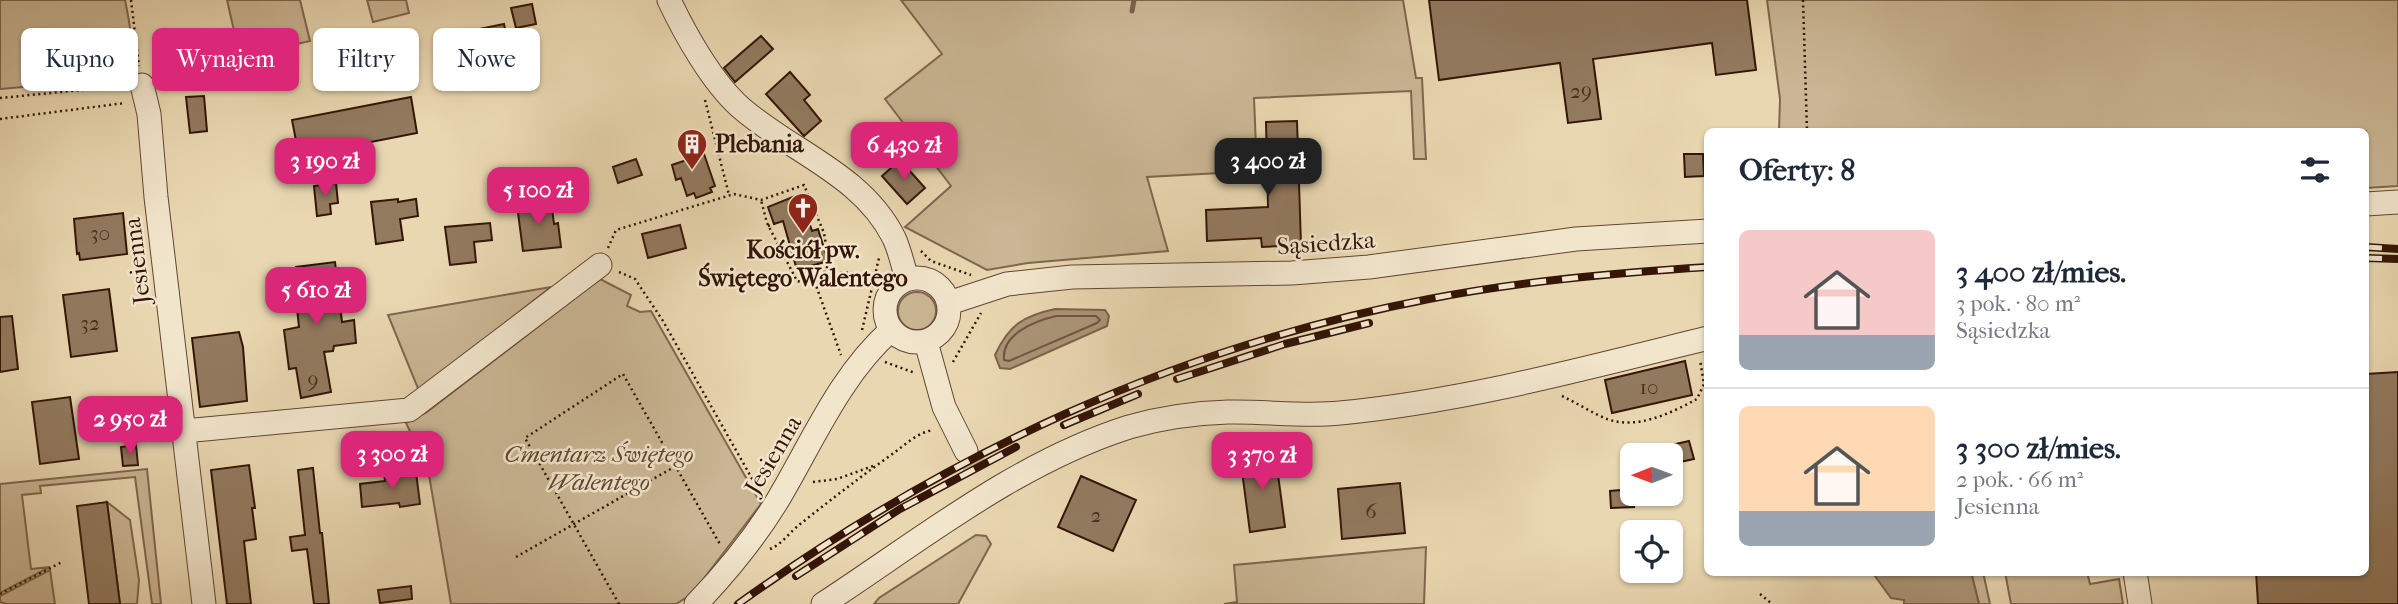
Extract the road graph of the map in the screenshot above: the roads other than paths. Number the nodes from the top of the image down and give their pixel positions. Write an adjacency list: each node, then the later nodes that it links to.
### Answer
1 (669, 0): 7 (street)
2 (144, 93): 12 (street, Jesienna)
3 (2398, 202): 4 (street)
4 (2369, 204)
5 (1704, 231): 8 (street, Sąsiedzka)
6 (600, 265): 12 (street)
7 (907, 279): 8 (street); 9 (street)
8 (949, 303): 11 (street)
9 (891, 330): 11 (street); 16 (street, Jesienna)
10 (1701, 339): 17 (street)
11 (926, 342): 13 (street)
12 (184, 431): 15 (street, Jesienna)
13 (966, 451)
14 (2135, 576): 18 (street)
15 (204, 604)
16 (696, 604)
17 (822, 604)
18 (2140, 604)

